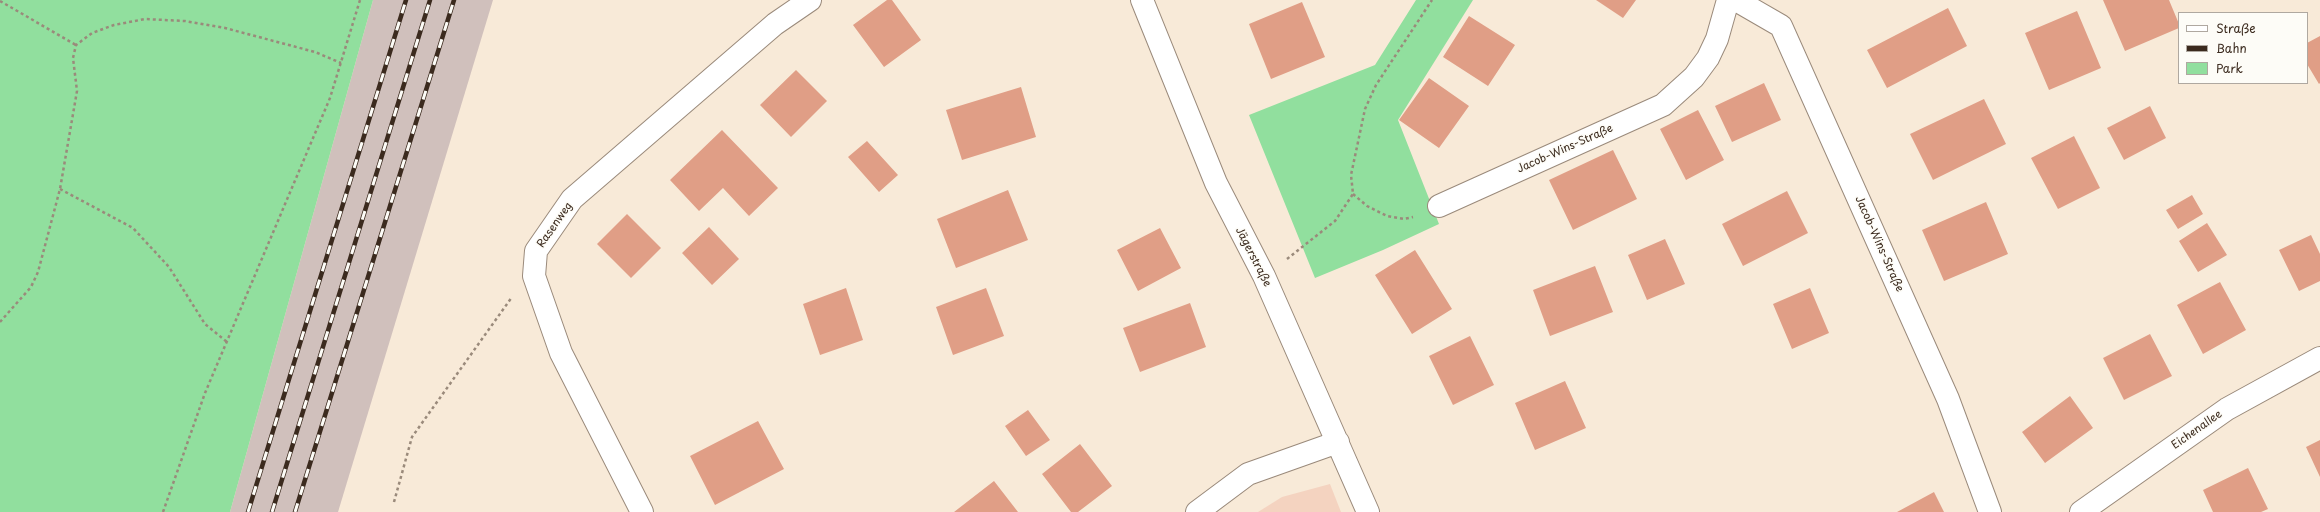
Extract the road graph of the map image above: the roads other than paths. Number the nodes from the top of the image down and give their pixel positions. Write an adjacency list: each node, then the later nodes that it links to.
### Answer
1 (810, 0): 8 (street, Rasenweg)
2 (1142, 0): 7 (street, Jägerstraße)
3 (1728, 0): 5 (street, Jacob-Wins-Straße)
4 (1736, 0): 11 (street, Jacob-Wins-Straße)
5 (1439, 206)
6 (2320, 358): 12 (street, Eichenallee)
7 (1338, 442): 9 (street); 10 (street, Jägerstraße)
8 (642, 512)
9 (1197, 512)
10 (1368, 512)
11 (1990, 512)
12 (2081, 512)

